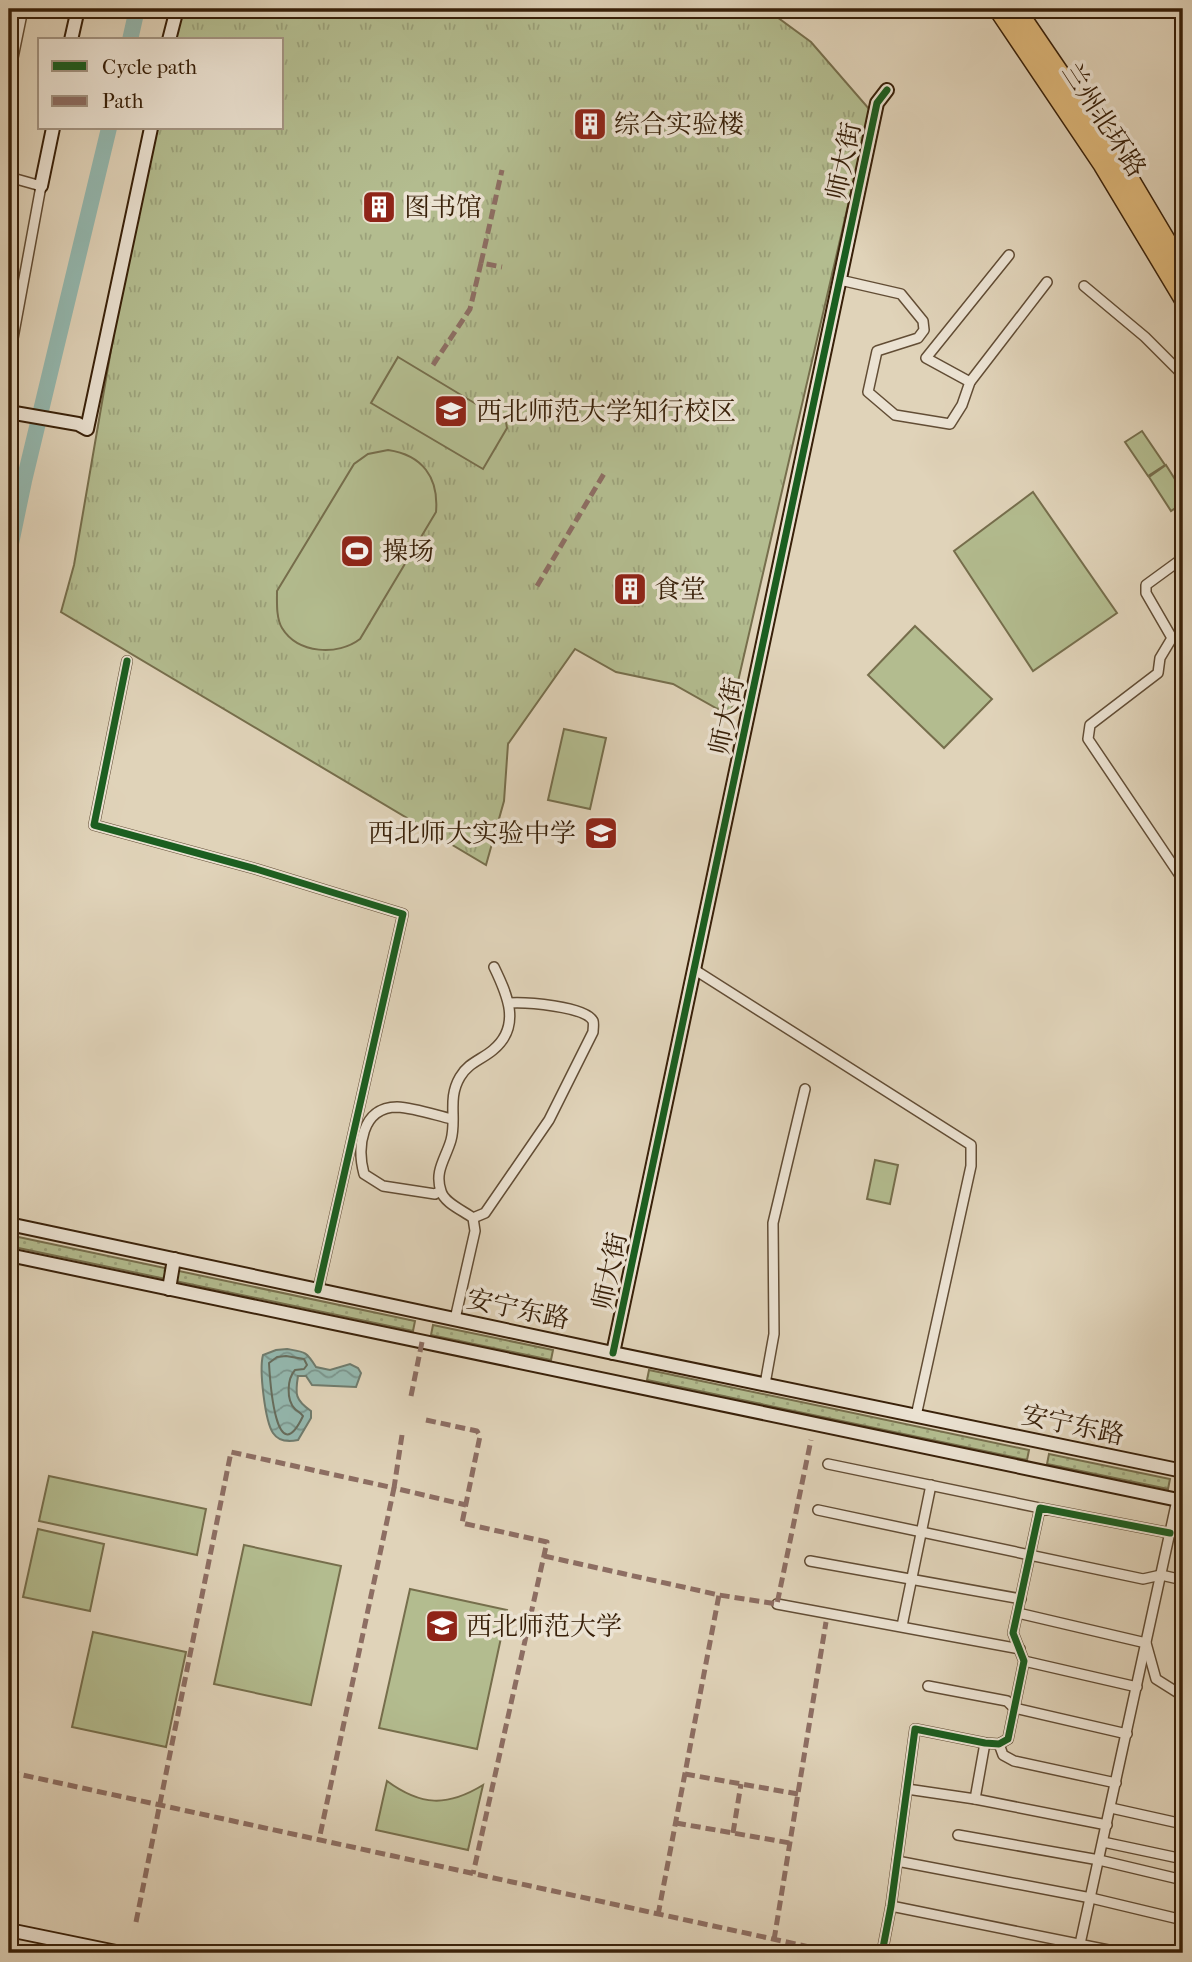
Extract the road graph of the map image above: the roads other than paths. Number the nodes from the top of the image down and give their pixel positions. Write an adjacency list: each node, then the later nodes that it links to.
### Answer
1 (23, 9): 8 (street)
2 (78, 9): 6 (main road)
3 (177, 9): 7 (main road)
4 (998, 9): 5 (highway, 兰州北环路)
5 (1017, 18): 15 (highway, 兰州北环路); 19 (highway, 兰州北环路)
6 (71, 38)
7 (170, 38)
8 (9, 77)
9 (887, 90): 16 (main road, 师大街)
10 (53, 130): 13 (main road)
11 (150, 130): 23 (main road)
12 (9, 177): 13 (street)
13 (41, 186): 20 (street)
14 (1009, 255): 22 (street)
15 (1183, 269)
16 (840, 280): 22 (street); 28 (main road, 师大街)
17 (1048, 282): 22 (street)
18 (1084, 286): 21 (street)
19 (1183, 298)
20 (9, 360)
21 (1183, 375)
22 (970, 382)
23 (9, 412)
24 (1183, 558): 26 (street)
25 (127, 661): 38 (street)
26 (1183, 880)
27 (494, 967): 29 (street)
28 (695, 970): 40 (main road, 师大街); 42 (street)
29 (509, 1003): 31 (street); 33 (street)
30 (805, 1089): 41 (street)
31 (452, 1119): 32 (street); 32 (street)
32 (440, 1191): 33 (street)
33 (473, 1218): 39 (street)
34 (9, 1224): 36 (main road, 安宁东路)
35 (9, 1255): 37 (main road, 安宁东路)
36 (174, 1259): 37 (main road); 38 (main road, 安宁东路)
37 (169, 1289): 46 (main road, 安宁东路)
38 (318, 1290): 39 (main road, 安宁东路)
39 (455, 1319): 40 (main road, 安宁东路)
40 (613, 1353): 41 (main road, 安宁东路)
41 (765, 1384): 42 (main road, 安宁东路)
42 (916, 1416): 44 (main road, 安宁东路)
43 (828, 1464): 45 (street)
44 (1183, 1471)
45 (932, 1485): 47 (street); 49 (street)
46 (1180, 1501): 50 (street)
47 (1040, 1508): 50 (street); 51 (street)
48 (818, 1510): 49 (street)
49 (922, 1532): 51 (street); 54 (street)
50 (1170, 1534): 53 (street)
51 (1030, 1555): 53 (street); 56 (street)
52 (810, 1561): 54 (street)
53 (1161, 1576): 55 (street); 60 (street)
54 (912, 1579): 56 (street); 59 (street)
55 (1183, 1580)
56 (1021, 1600): 58 (street)
57 (777, 1604): 59 (street)
58 (1018, 1614): 60 (street); 61 (street)
59 (902, 1626): 61 (street)
60 (1146, 1643): 64 (street); 65 (street)
61 (1020, 1649): 62 (street)
62 (1024, 1661): 64 (street); 66 (street)
63 (928, 1686): 66 (street)
64 (1137, 1687): 67 (street)
65 (1183, 1696)
66 (1014, 1708): 67 (street); 69 (street)
67 (1127, 1734): 70 (street)
68 (985, 1743): 69 (street); 71 (street); 72 (street)
69 (999, 1744): 70 (street)
70 (1116, 1783): 73 (street)
71 (907, 1789): 72 (street); 80 (street)
72 (975, 1799): 75 (street)
73 (1111, 1808): 74 (street); 75 (street)
74 (1183, 1824)
75 (1107, 1825): 77 (street)
76 (958, 1835): 79 (street)
77 (1104, 1842): 78 (street); 79 (street)
78 (1183, 1859)
79 (1099, 1860): 81 (street); 82 (street)
80 (897, 1861): 82 (street); 83 (street)
81 (1183, 1880)
82 (1091, 1898): 84 (street); 86 (street)
83 (891, 1906): 86 (street); 88 (street)
84 (1183, 1920)
85 (9, 1930): 87 (main road)
86 (1079, 1949): 89 (street)
87 (121, 1953)
88 (882, 1953)
89 (1123, 1953)

